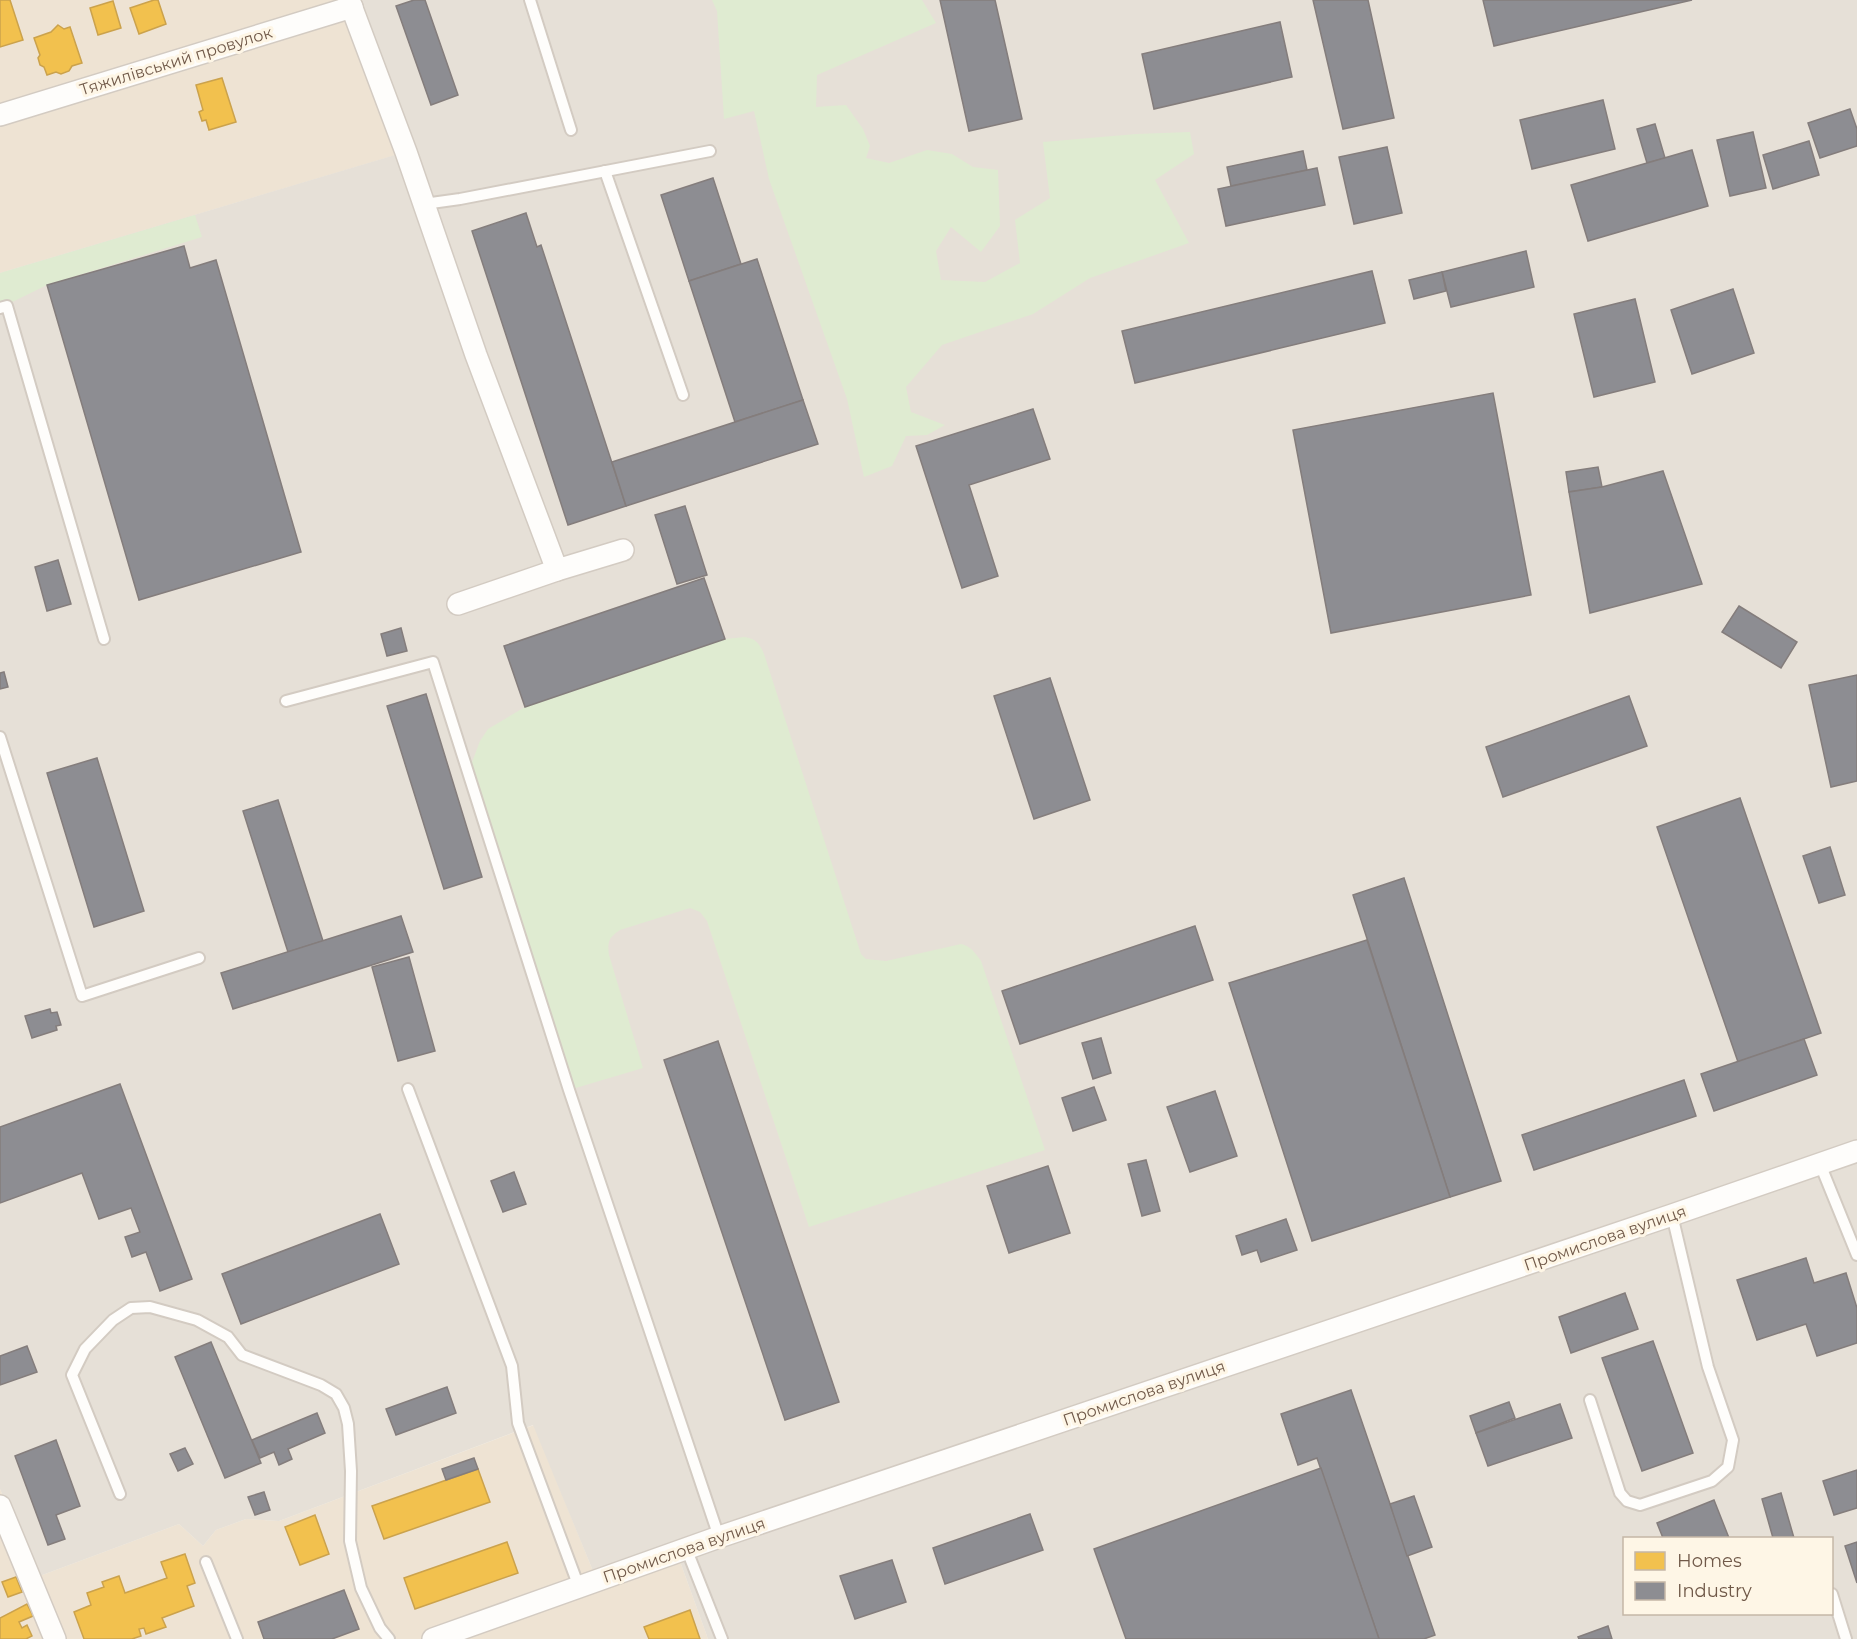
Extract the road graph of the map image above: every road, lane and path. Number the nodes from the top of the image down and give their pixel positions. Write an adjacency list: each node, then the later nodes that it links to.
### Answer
1 (530, 0): 4 (lane)
2 (351, 4): 3 (street, Тяжилівський провулок); 7 (street)
3 (0, 115)
4 (571, 130)
5 (710, 151): 6 (lane)
6 (605, 171): 7 (lane); 9 (lane)
7 (424, 204): 11 (street)
8 (0, 308): 13 (lane)
9 (683, 395)
10 (623, 550): 11 (street)
11 (557, 570): 12 (street)
12 (458, 604)
13 (104, 639)
14 (286, 701): 25 (lane)
15 (0, 737): 16 (lane)
16 (199, 958)
17 (408, 1089): 28 (lane)
18 (1857, 1151): 19 (street, Промислова вулиця)
19 (1820, 1164): 20 (street, Промислова вулиця); 21 (lane)
20 (1672, 1215): 22 (lane); 25 (street, Промислова вулиця)
21 (1857, 1255)
22 (1590, 1400)
23 (120, 1494): 32 (lane)
24 (0, 1506): 30 (street)
25 (719, 1537): 26 (street, Промислова вулиця)
26 (686, 1548): 28 (street, Промислова вулиця); 34 (lane)
27 (206, 1562): 31 (lane)
28 (579, 1587): 33 (street, Промислова вулиця)
29 (1833, 1597): 35 (lane)
30 (55, 1639)
31 (237, 1639)
32 (390, 1639)
33 (433, 1639)
34 (722, 1639)
35 (1846, 1639)

